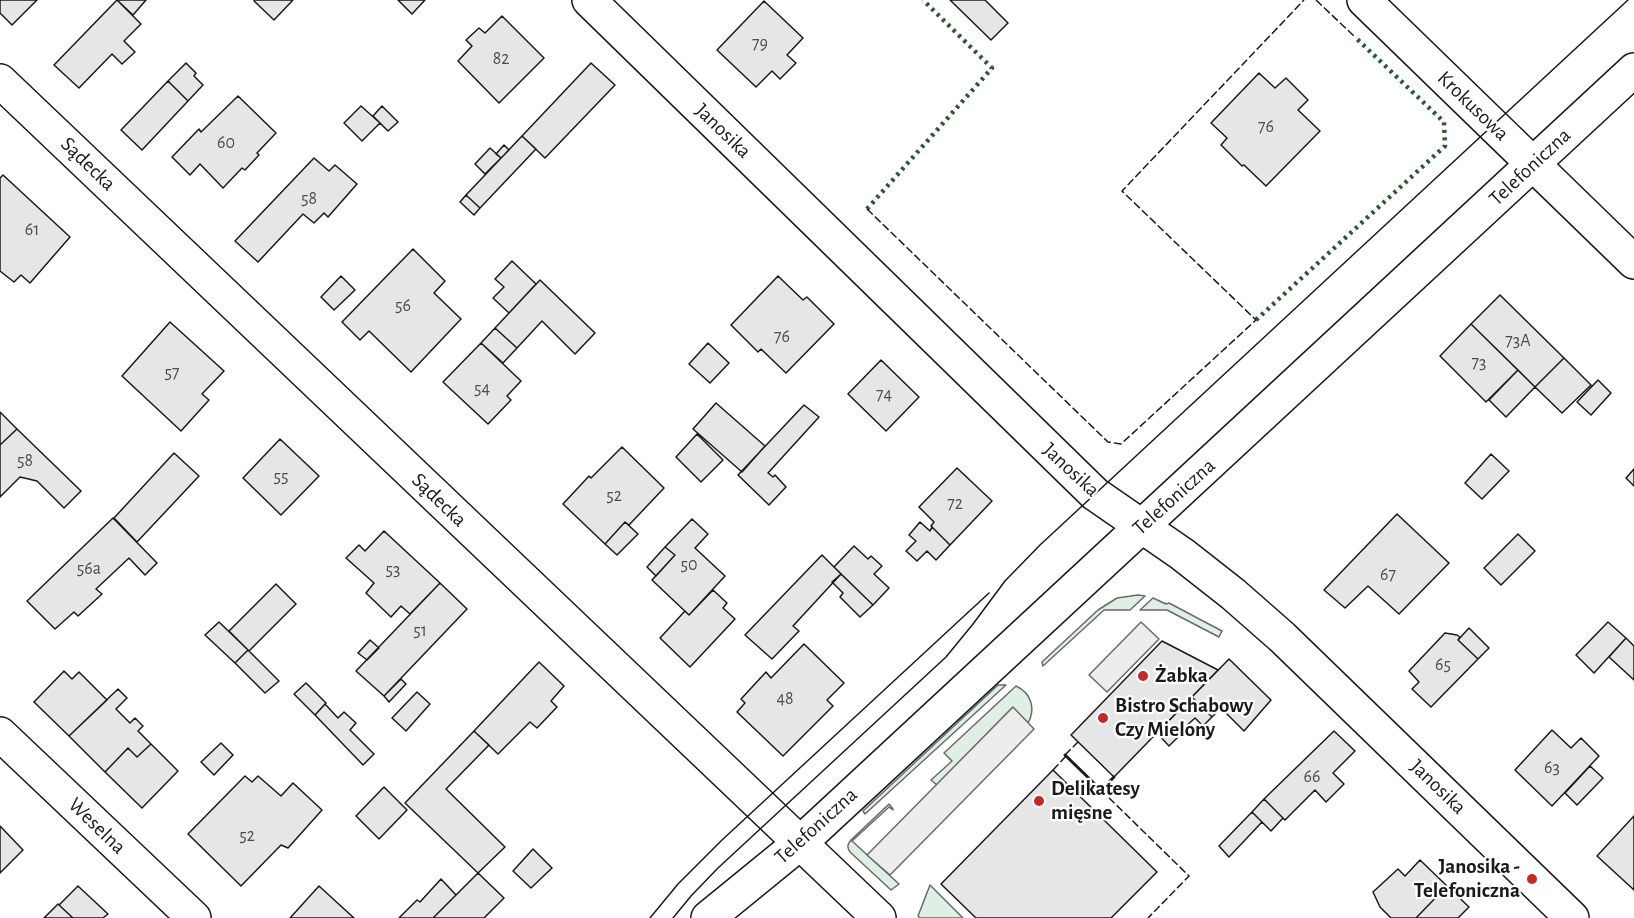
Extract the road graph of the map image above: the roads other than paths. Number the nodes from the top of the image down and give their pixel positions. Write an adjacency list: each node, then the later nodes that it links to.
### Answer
1 (589, 0): 7 (street, Janosika)
2 (1364, 0): 5 (street, Krokusowa)
3 (1634, 70): 5 (street, Telefoniczna)
4 (0, 81): 9 (street, Sądecka)
5 (1533, 164): 6 (street, Krokusowa); 7 (street, Telefoniczna)
6 (1634, 262)
7 (1142, 526): 9 (street, Telefoniczna); 13 (street, Janosika)
8 (0, 734): 10 (street, Weselna)
9 (800, 843): 11 (street, Telefoniczna); 12 (street, Sądecka)
10 (194, 918)
11 (708, 918)
12 (879, 918)
13 (1572, 918)

